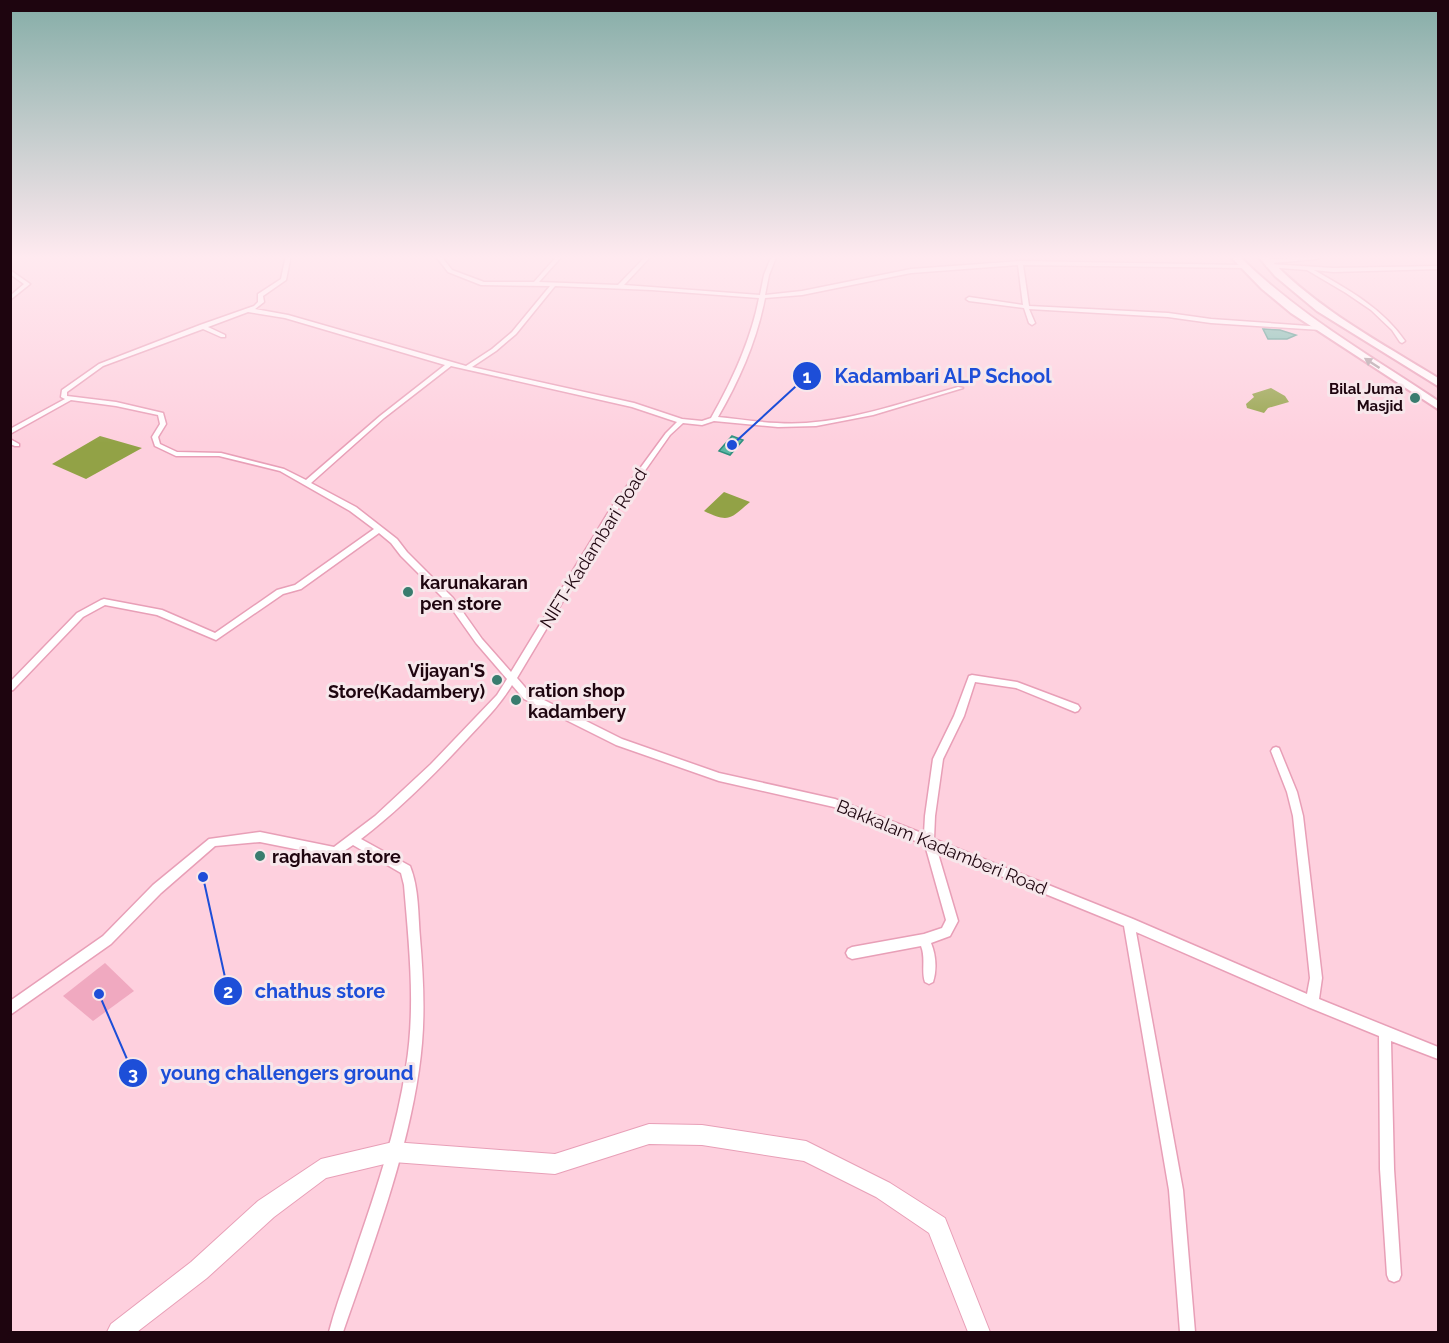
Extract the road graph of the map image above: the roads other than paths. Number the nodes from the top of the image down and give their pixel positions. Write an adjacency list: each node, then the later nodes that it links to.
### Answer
1 (226, 318): 11 (street)
2 (291, 318): 15 (street)
3 (527, 318): 16 (street)
4 (756, 318): 21 (street)
5 (1030, 318): 10 (street)
6 (1187, 318): 12 (street)
7 (1306, 318): 12 (highway)
8 (1336, 318): 17 (highway)
9 (1385, 318): 14 (street)
10 (1032, 323)
11 (202, 326): 13 (street); 19 (street)
12 (1321, 328): 20 (highway, one-way to 12)
13 (224, 336)
14 (1401, 341)
15 (450, 364): 16 (street); 24 (street)
16 (468, 367): 22 (street)
17 (1438, 383)
18 (960, 388): 21 (street)
19 (68, 400): 23 (street); 24 (street, Bakkalam Kadamberi Road)
20 (1438, 406)
21 (714, 419): 22 (street)
22 (681, 421): 26 (street, NIFT-Kadambari Road)
23 (10, 432)
24 (308, 482): 25 (street, Bakkalam Kadamberi Road)
25 (379, 528): 26 (street, Bakkalam Kadamberi Road); 27 (street)
26 (512, 681): 30 (street, NIFT-Kadambari Road); 31 (street, Bakkalam Kadamberi Road)
27 (10, 688)
28 (1075, 708): 31 (street)
29 (1276, 751): 36 (street)
30 (352, 839): 37 (street, NIFT-Kadambari Road); 40 (street)
31 (929, 840): 32 (street, Bakkalam Kadamberi Road); 33 (street)
32 (1129, 923): 36 (street, Bakkalam Kadamberi Road); 45 (street)
33 (924, 940): 34 (street); 35 (street)
34 (852, 953)
35 (929, 978)
36 (1312, 1003): 38 (street, Bakkalam Kadamberi Road)
37 (10, 1009)
38 (1385, 1032): 39 (street, Bakkalam Kadamberi Road); 41 (street)
39 (1438, 1053)
40 (393, 1152): 42 (street); 43 (street); 44 (street)
41 (1394, 1275)
42 (119, 1332)
43 (336, 1332)
44 (979, 1332)
45 (1187, 1332)

